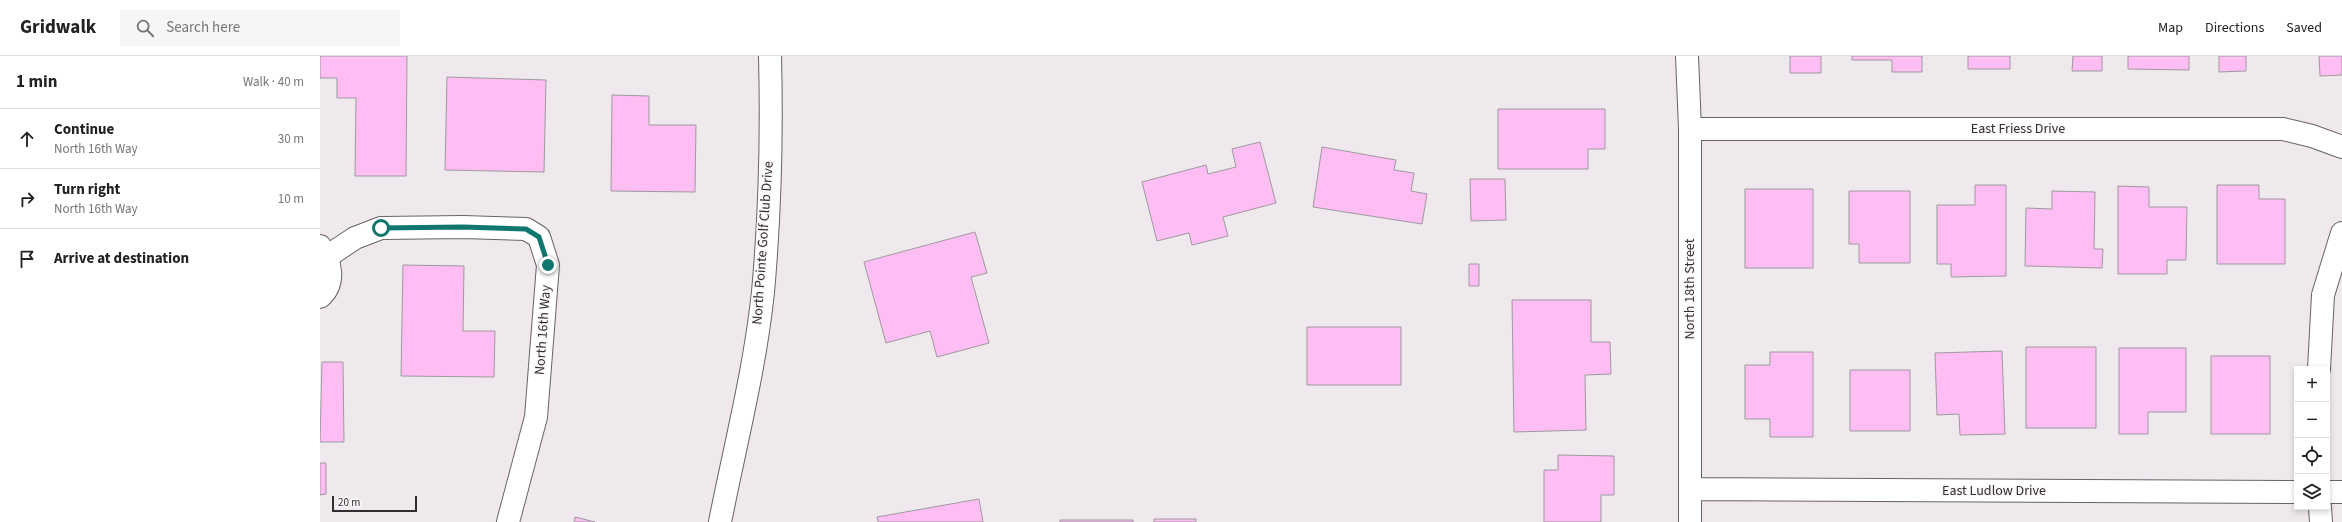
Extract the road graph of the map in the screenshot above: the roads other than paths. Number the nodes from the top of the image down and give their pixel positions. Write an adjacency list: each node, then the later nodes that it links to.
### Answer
1 (770, 56): 15 (street, North Pointe Golf Club Drive)
2 (1687, 56): 3 (street, North 18th Street)
3 (1690, 130): 4 (street, East Friess Drive); 9 (street, North 18th Street)
4 (2342, 147)
5 (2342, 233): 8 (street)
6 (324, 251): 7 (street, North 16th Way); 14 (street, North 16th Way)
7 (320, 297)
8 (2319, 366)
9 (1690, 489): 10 (street, East Ludlow Drive); 16 (street, North 18th Street)
10 (2294, 492)
11 (2330, 492): 12 (street)
12 (2342, 492)
13 (2320, 510): 17 (street)
14 (508, 522)
15 (720, 522)
16 (1690, 522)
17 (2320, 522)

